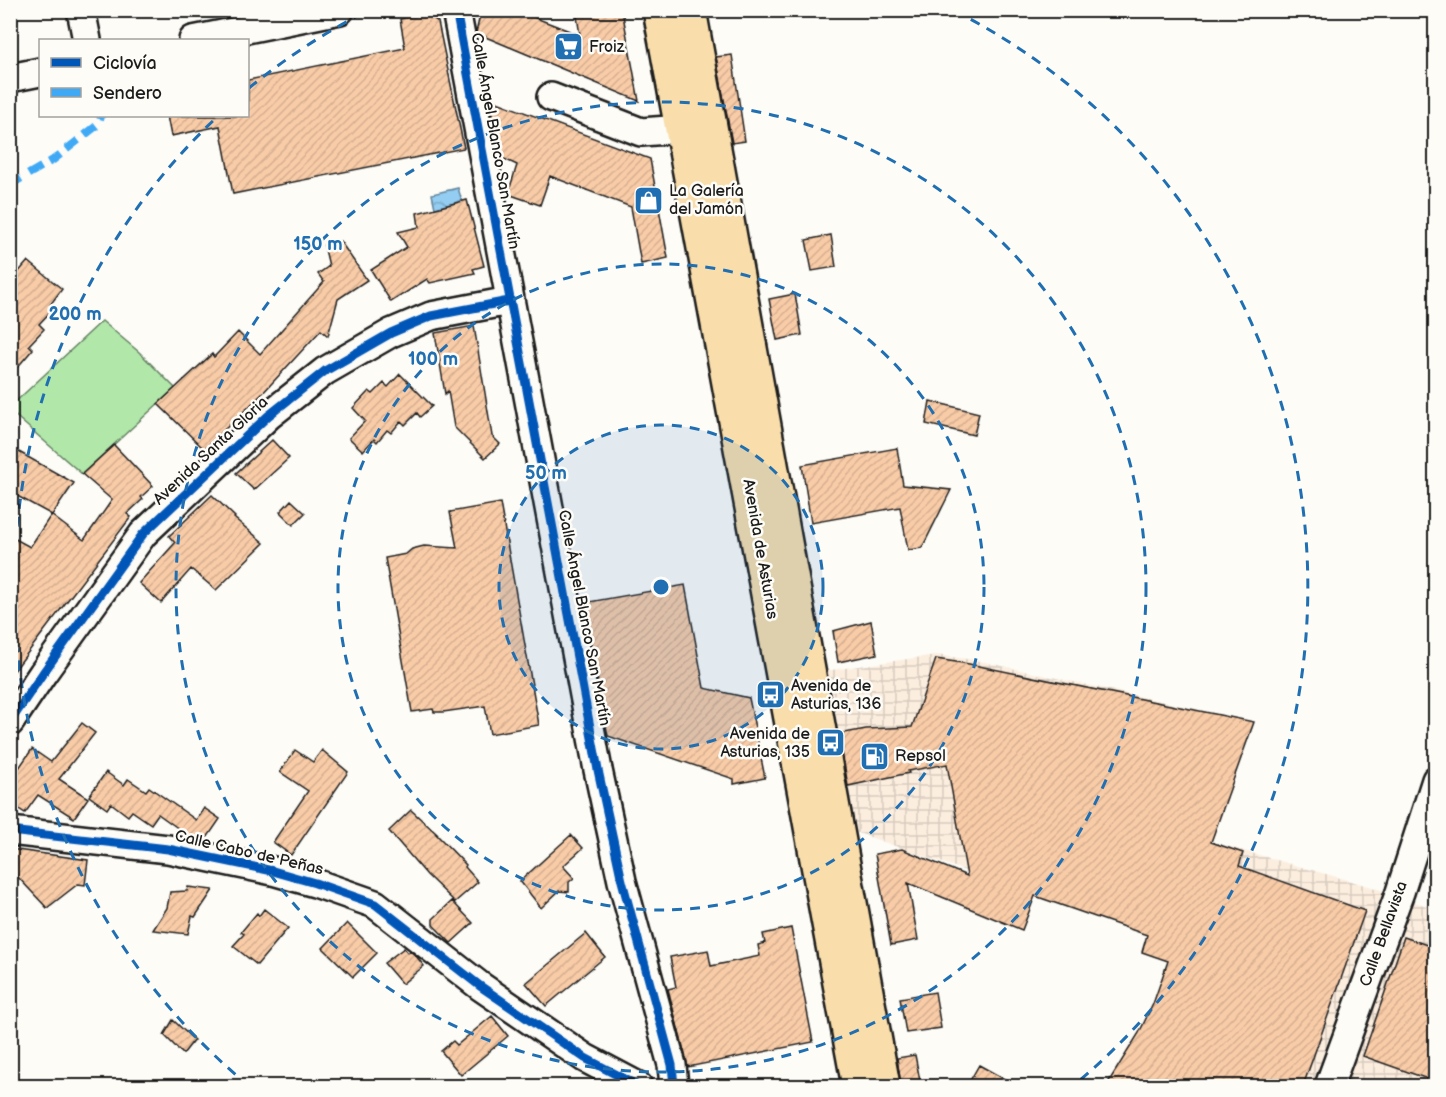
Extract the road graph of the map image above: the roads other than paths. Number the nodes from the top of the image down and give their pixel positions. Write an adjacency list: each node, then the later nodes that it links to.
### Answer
1 (81, 10): 6 (street)
2 (340, 10): 7 (street)
3 (456, 10): 12 (street, Calle Ángel Blanco San Martín)
4 (660, 10): 11 (main road, Avenida de Asturias)
5 (689, 10): 19 (main road, Avenida de Asturias)
6 (87, 39)
7 (198, 39)
8 (39, 72): 9 (street)
9 (10, 78)
10 (551, 97): 11 (street)
11 (682, 129): 18 (main road, Avenida de Asturias)
12 (509, 301): 13 (street, Avenida Santa Gloria); 17 (street, Calle Ángel Blanco San Martín)
13 (10, 722)
14 (1436, 780): 20 (street, Calle Bellavista)
15 (10, 831): 16 (street, Calle Cabo de Peñas)
16 (638, 1086)
17 (674, 1086)
18 (859, 1086)
19 (883, 1086)
20 (1329, 1086)

